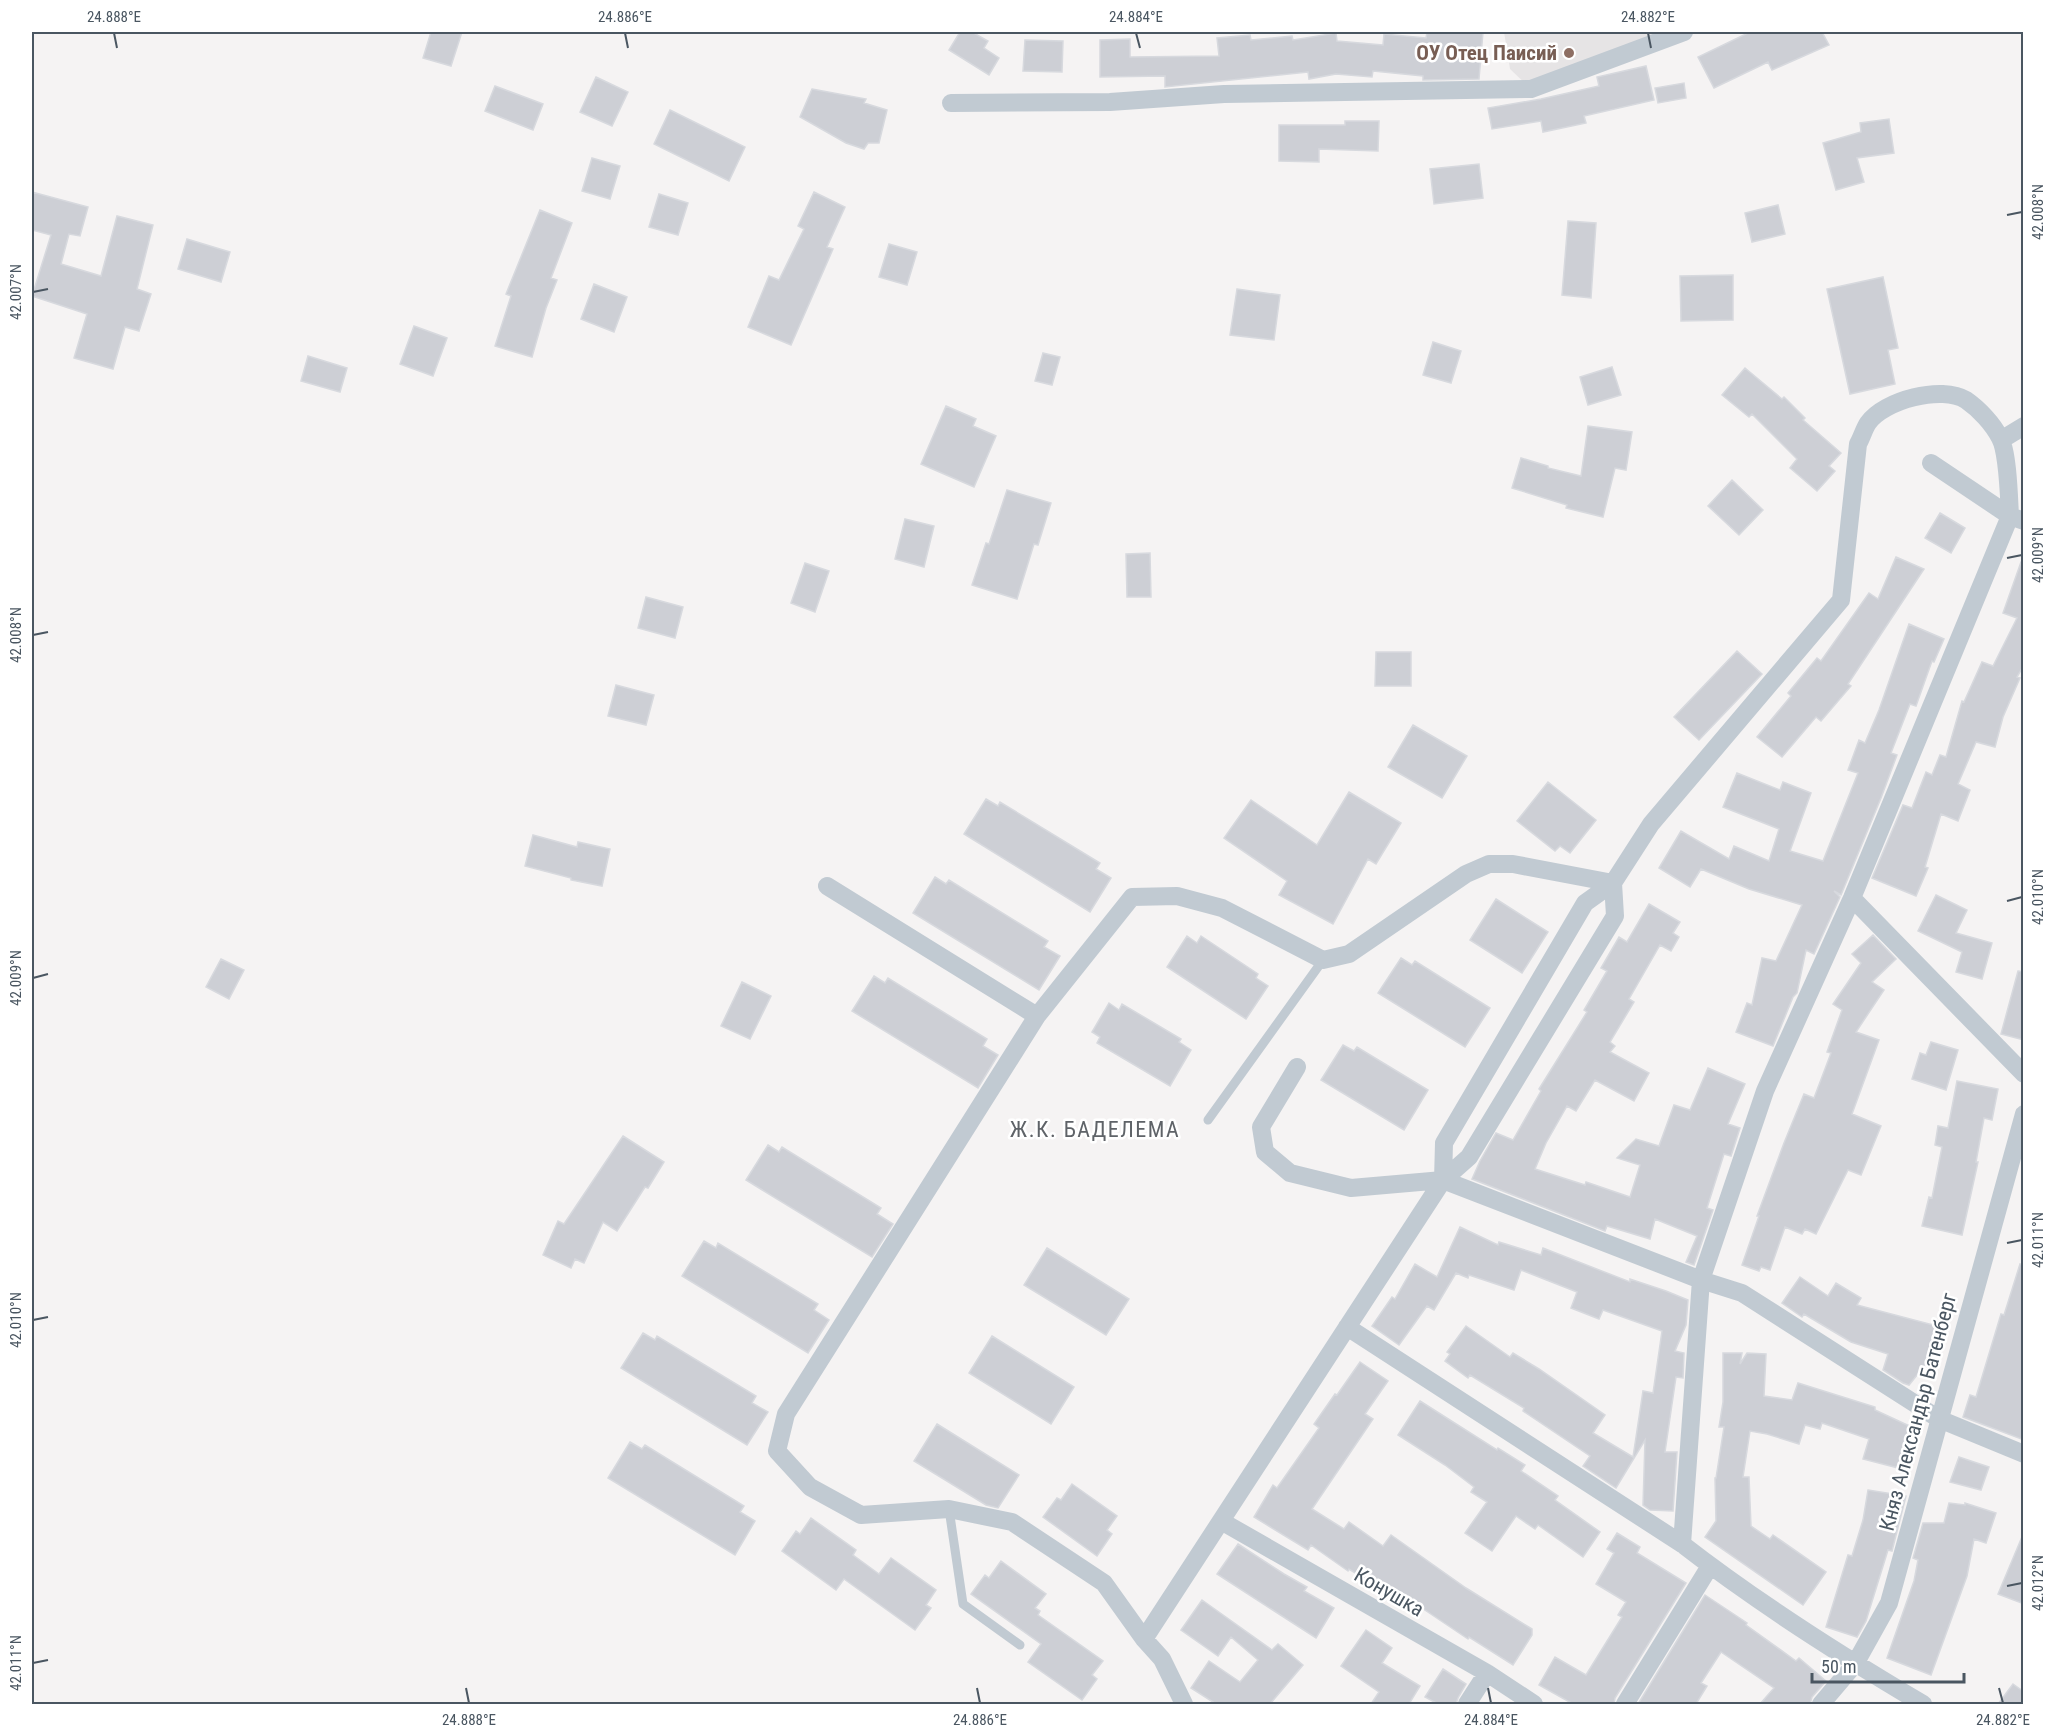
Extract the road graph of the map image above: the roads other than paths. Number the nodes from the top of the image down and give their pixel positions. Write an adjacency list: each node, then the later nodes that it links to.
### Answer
1 (1684, 32): 2 (street)
2 (951, 103)
3 (2024, 426): 4 (street)
4 (2001, 440): 6 (street); 7 (street)
5 (1931, 463): 6 (street)
6 (2017, 518): 9 (street)
7 (1613, 883): 10 (street); 16 (street); 16 (street)
8 (827, 886): 11 (street)
9 (1852, 898): 13 (street); 17 (street)
10 (1323, 960): 11 (street); 15 (lane)
11 (1037, 1016): 21 (street)
12 (1297, 1067): 16 (street)
13 (2024, 1074)
14 (2024, 1114): 19 (street, Княз Александър Батенберг)
15 (1208, 1120)
16 (1443, 1180): 17 (street); 18 (street)
17 (1701, 1280): 19 (street); 23 (street)
18 (1347, 1327): 22 (street); 23 (street)
19 (1939, 1419): 20 (street); 27 (street, Княз Александър Батенберг)
20 (2024, 1454)
21 (949, 1509): 25 (street); 26 (lane)
22 (1221, 1521): 25 (street); 28 (street, Конушка)
23 (1682, 1544): 24 (street)
24 (1710, 1566): 27 (street); 32 (street)
25 (1144, 1639): 29 (street)
26 (1020, 1645)
27 (1855, 1664): 33 (street, Княз Александър Батенберг); 34 (street)
28 (1487, 1673): 30 (street); 31 (street, Конушка)
29 (1184, 1704)
30 (1467, 1704)
31 (1534, 1704)
32 (1625, 1704)
33 (1821, 1704)
34 (1923, 1704)

